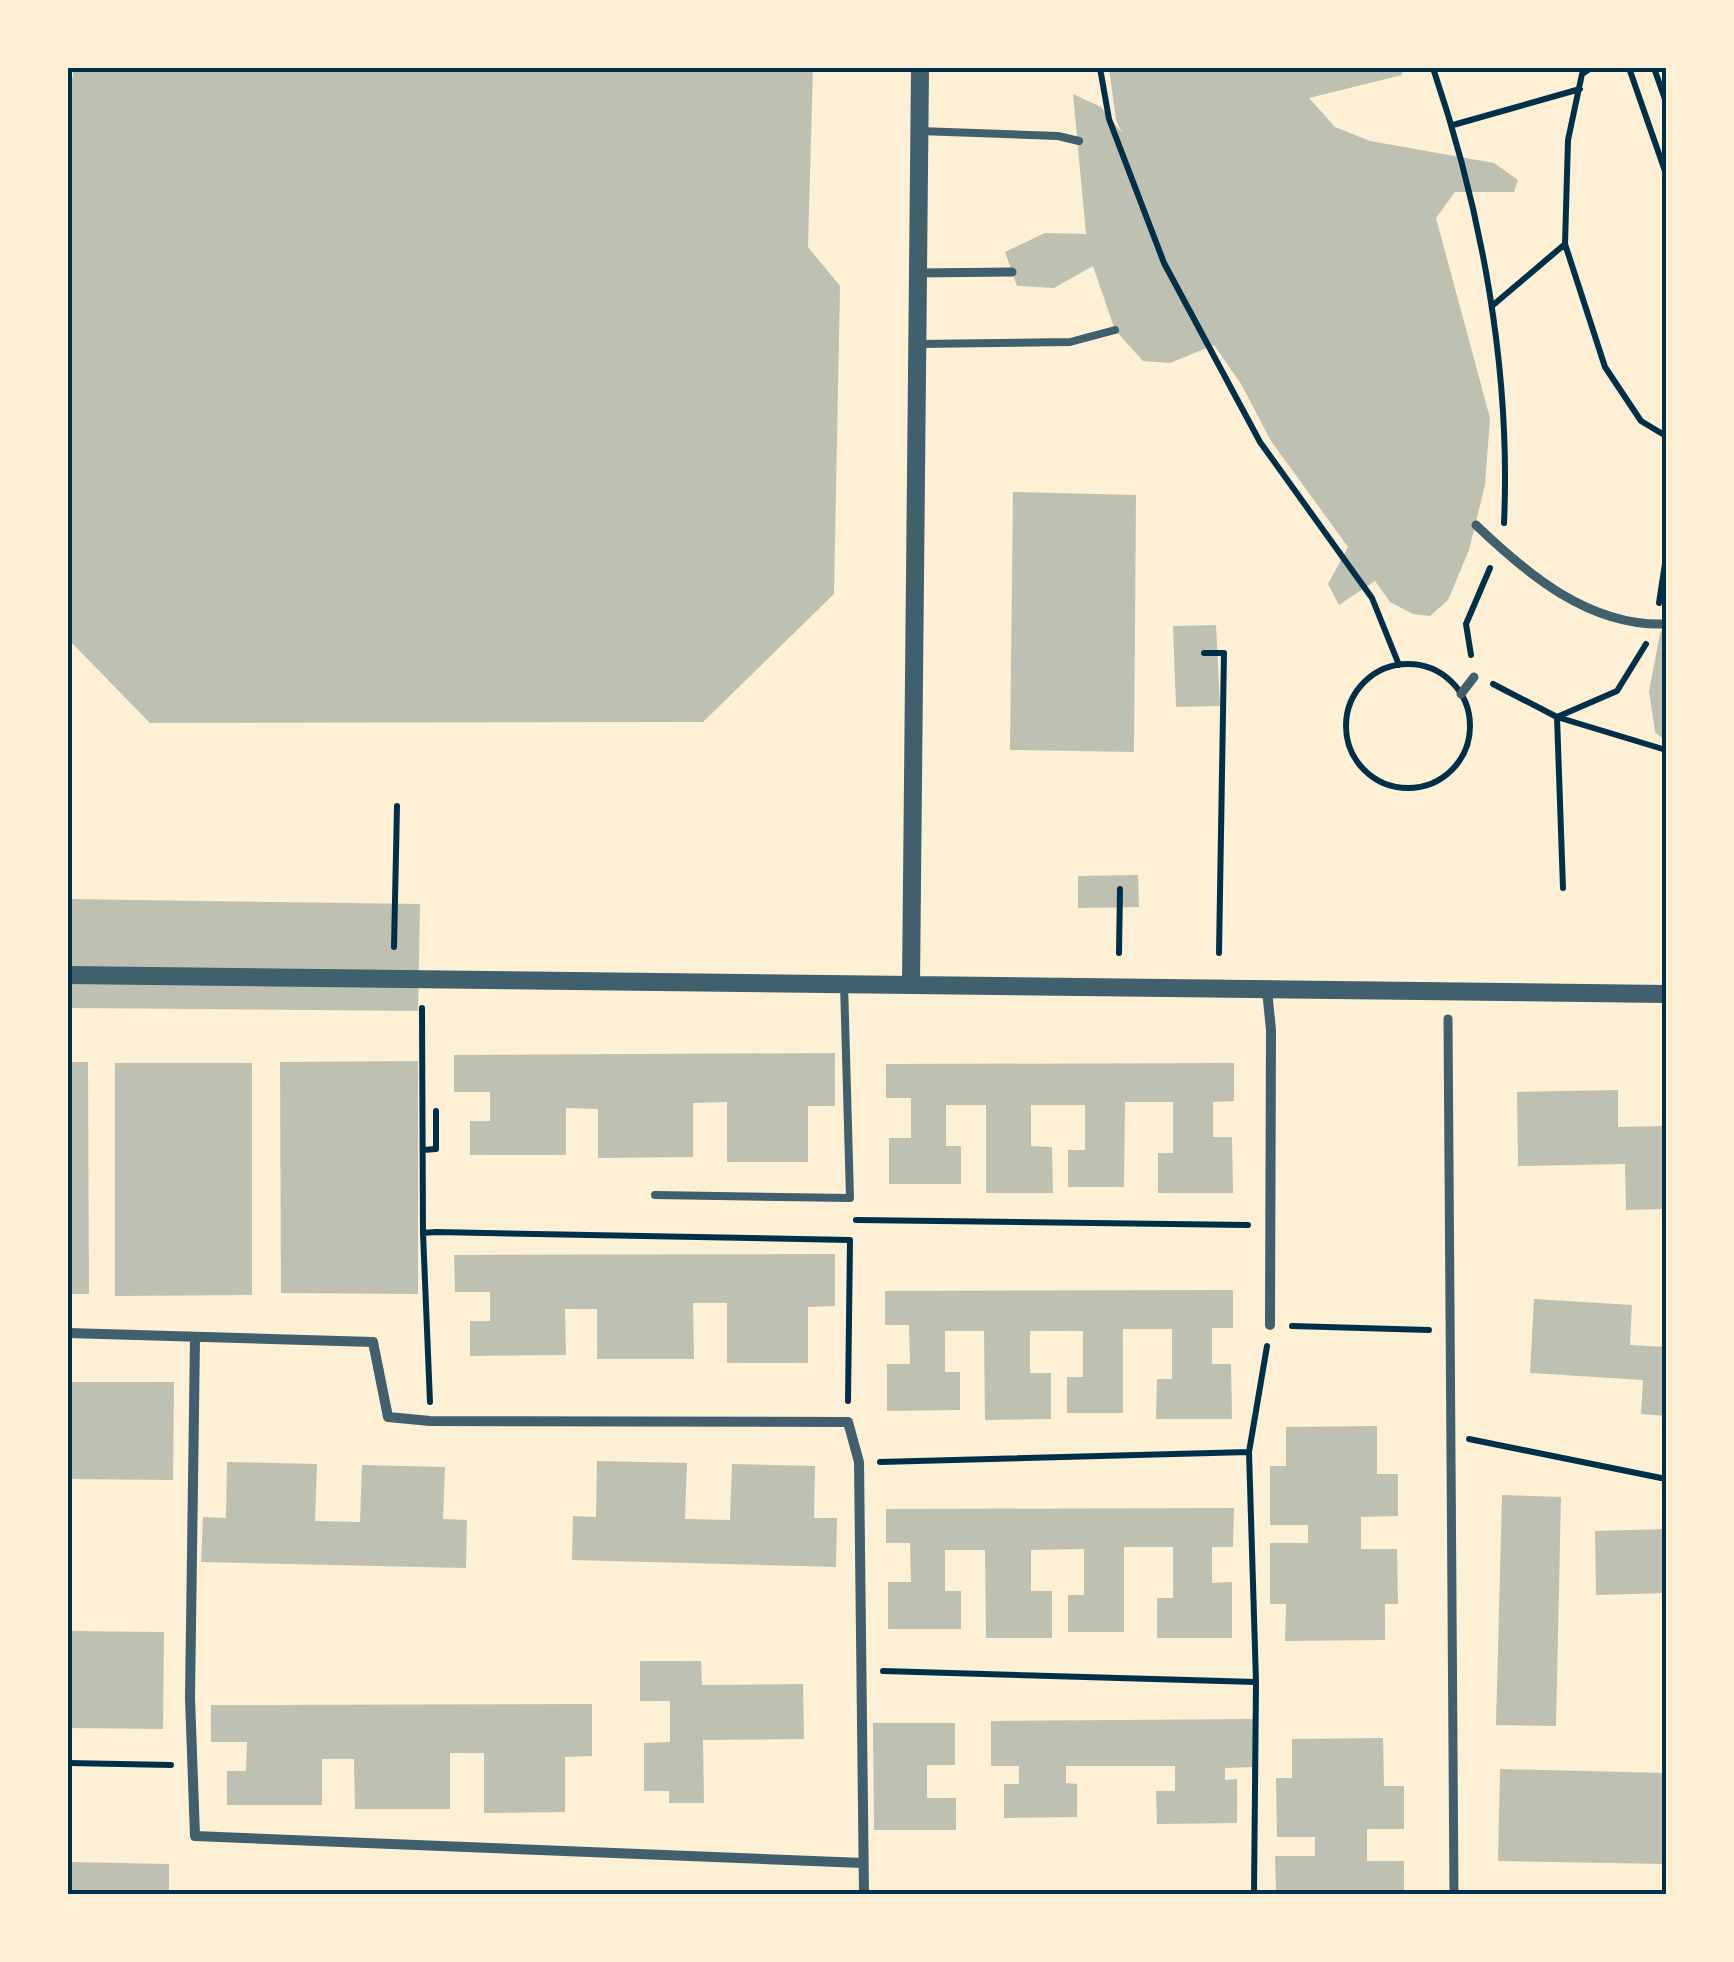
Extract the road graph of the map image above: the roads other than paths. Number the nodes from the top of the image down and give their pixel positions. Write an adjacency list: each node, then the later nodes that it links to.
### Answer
1 (920, 68): 2 (street)
2 (919, 131): 3 (lane); 5 (street)
3 (1079, 141)
4 (1012, 272): 5 (street)
5 (918, 273): 7 (street)
6 (1116, 330): 7 (lane)
7 (918, 344): 14 (street)
8 (1476, 524): 9 (street)
9 (1666, 624)
10 (1474, 677): 11 (street)
11 (1461, 694)
12 (68, 975): 13 (street)
13 (844, 983): 14 (street); 18 (lane)
14 (911, 984): 15 (street)
15 (1267, 990): 16 (street); 19 (street)
16 (1666, 994)
17 (1448, 1019): 24 (street)
18 (655, 1195)
19 (1270, 1325)
20 (68, 1334): 21 (street)
21 (195, 1338): 22 (street); 22 (street)
22 (863, 1863): 23 (street)
23 (864, 1894)
24 (1454, 1894)

